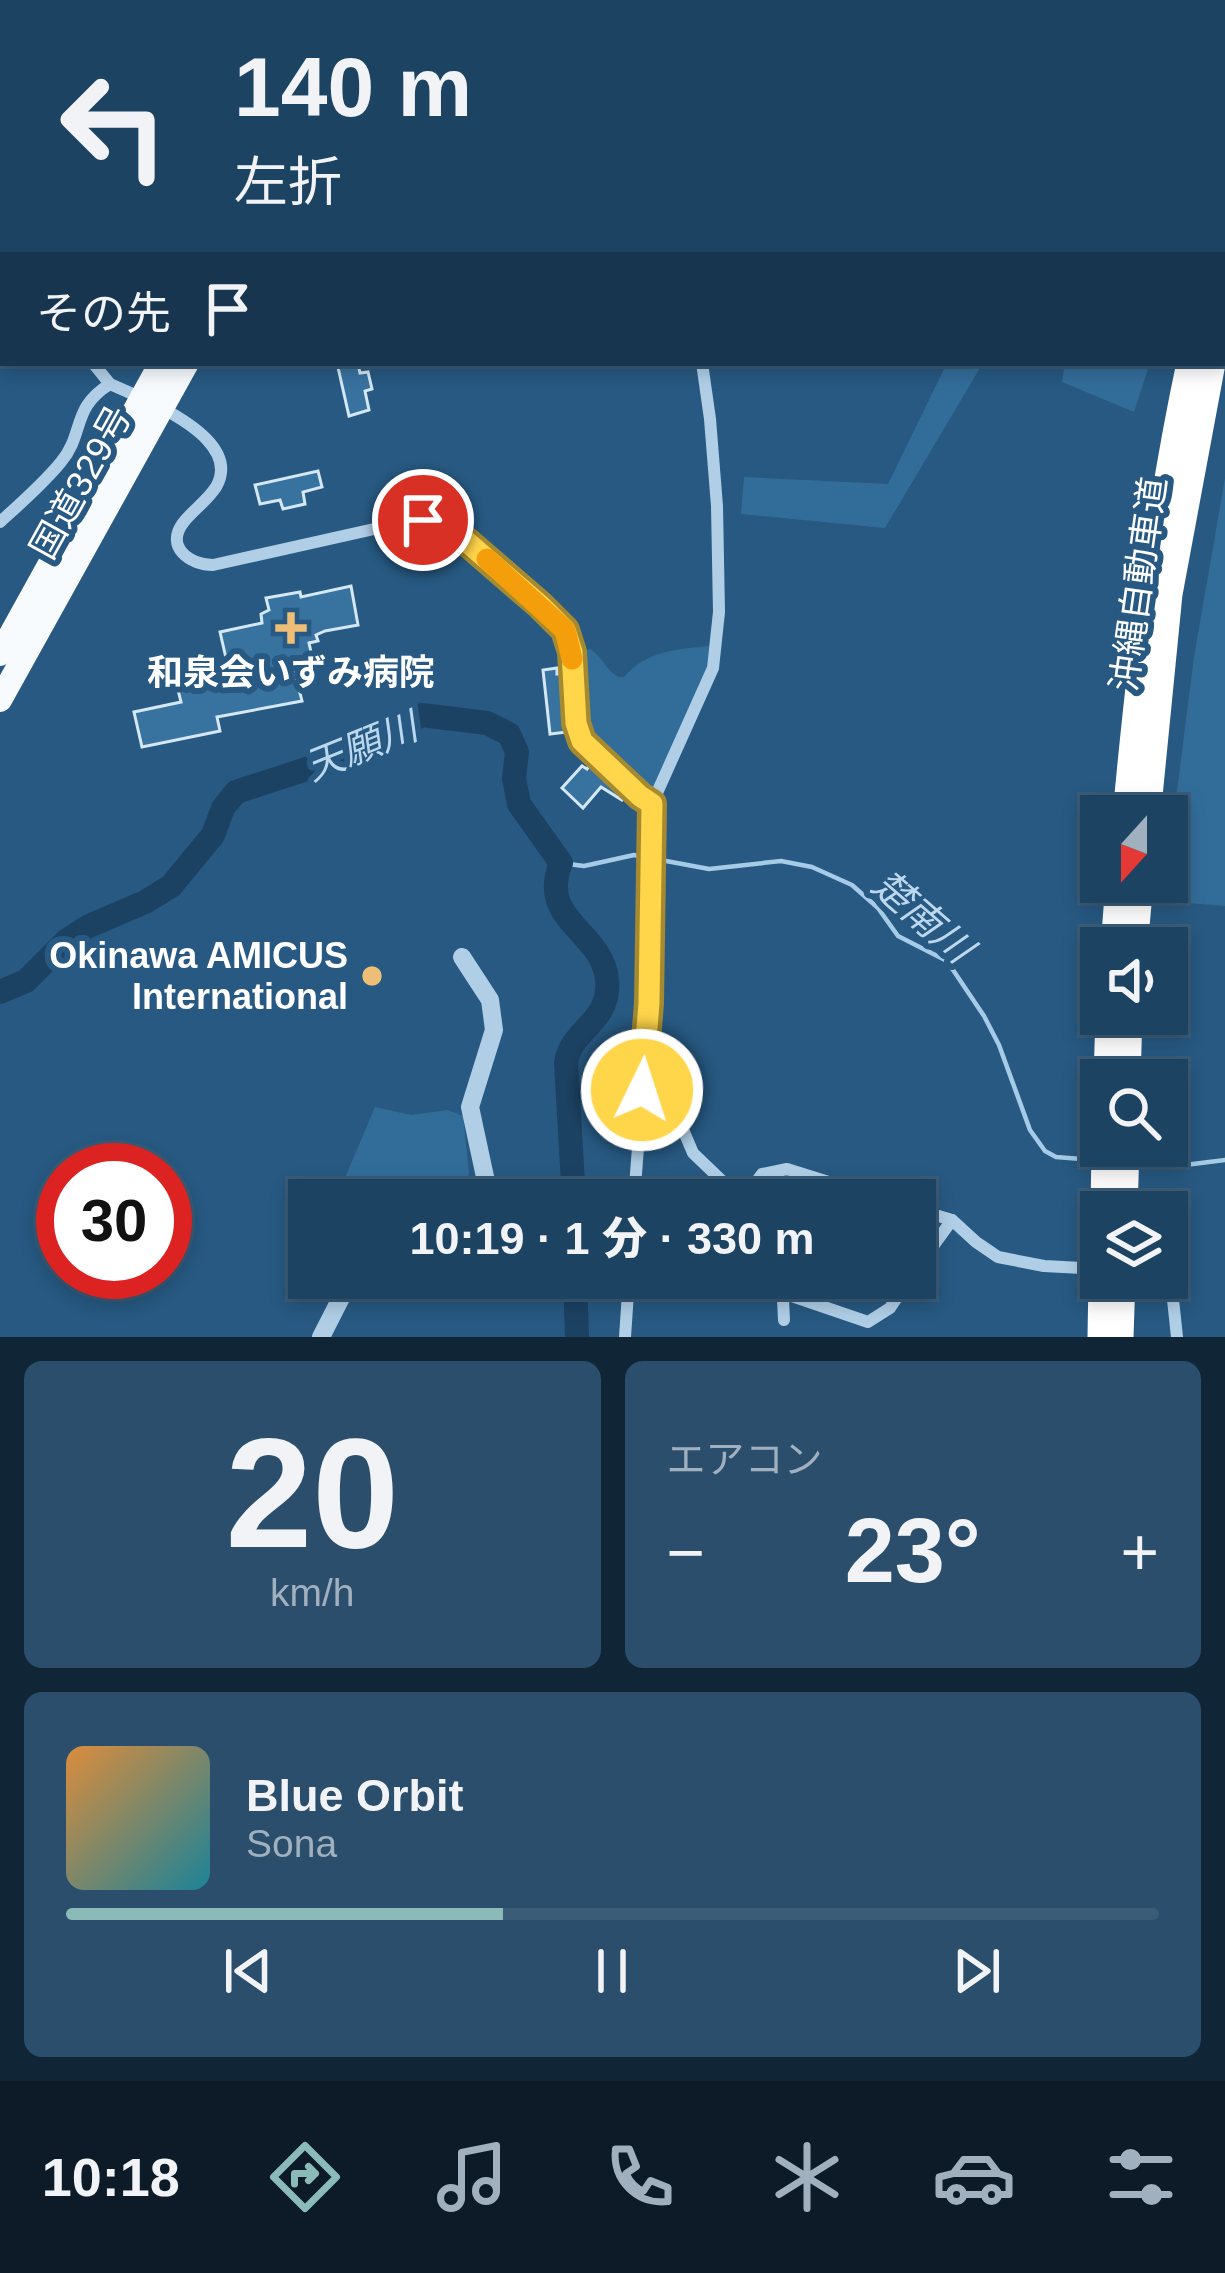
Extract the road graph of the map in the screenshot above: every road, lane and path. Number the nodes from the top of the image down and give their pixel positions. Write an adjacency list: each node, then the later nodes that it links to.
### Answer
1 (95, 366): 7 (street)
2 (160, 366): 8 (highway, 国道329号)
3 (185, 366): 8 (highway, 国道329号)
4 (702, 366): 14 (street)
5 (1189, 366): 12 (highway, 沖縄自動車道)
6 (1211, 366): 13 (highway, 沖縄自動車道)
7 (110, 384): 8 (street); 9 (street)
8 (153, 403): 10 (highway, 国道329号); 11 (highway, 国道329号); 14 (street)
9 (0, 522)
10 (0, 654)
11 (0, 700)
12 (1128, 795)
13 (1149, 795)
14 (652, 804): 16 (street)
15 (462, 957): 17 (street)
16 (644, 1053): 18 (street); 19 (street)
17 (485, 1179)
18 (635, 1179)
19 (720, 1179)
20 (758, 1179): 21 (street)
21 (819, 1179)
22 (936, 1215): 23 (street)
23 (952, 1220): 24 (street); 25 (street)
24 (936, 1242)
25 (1080, 1271)
26 (340, 1299): 35 (street)
27 (628, 1299): 36 (street)
28 (783, 1299): 34 (street)
29 (815, 1299): 30 (street)
30 (896, 1299)
31 (1102, 1299): 37 (highway)
32 (1121, 1299): 38 (highway)
33 (1173, 1299): 39 (street)
34 (784, 1320)
35 (321, 1337)
36 (625, 1337)
37 (1101, 1337)
38 (1120, 1337)
39 (1177, 1337)

